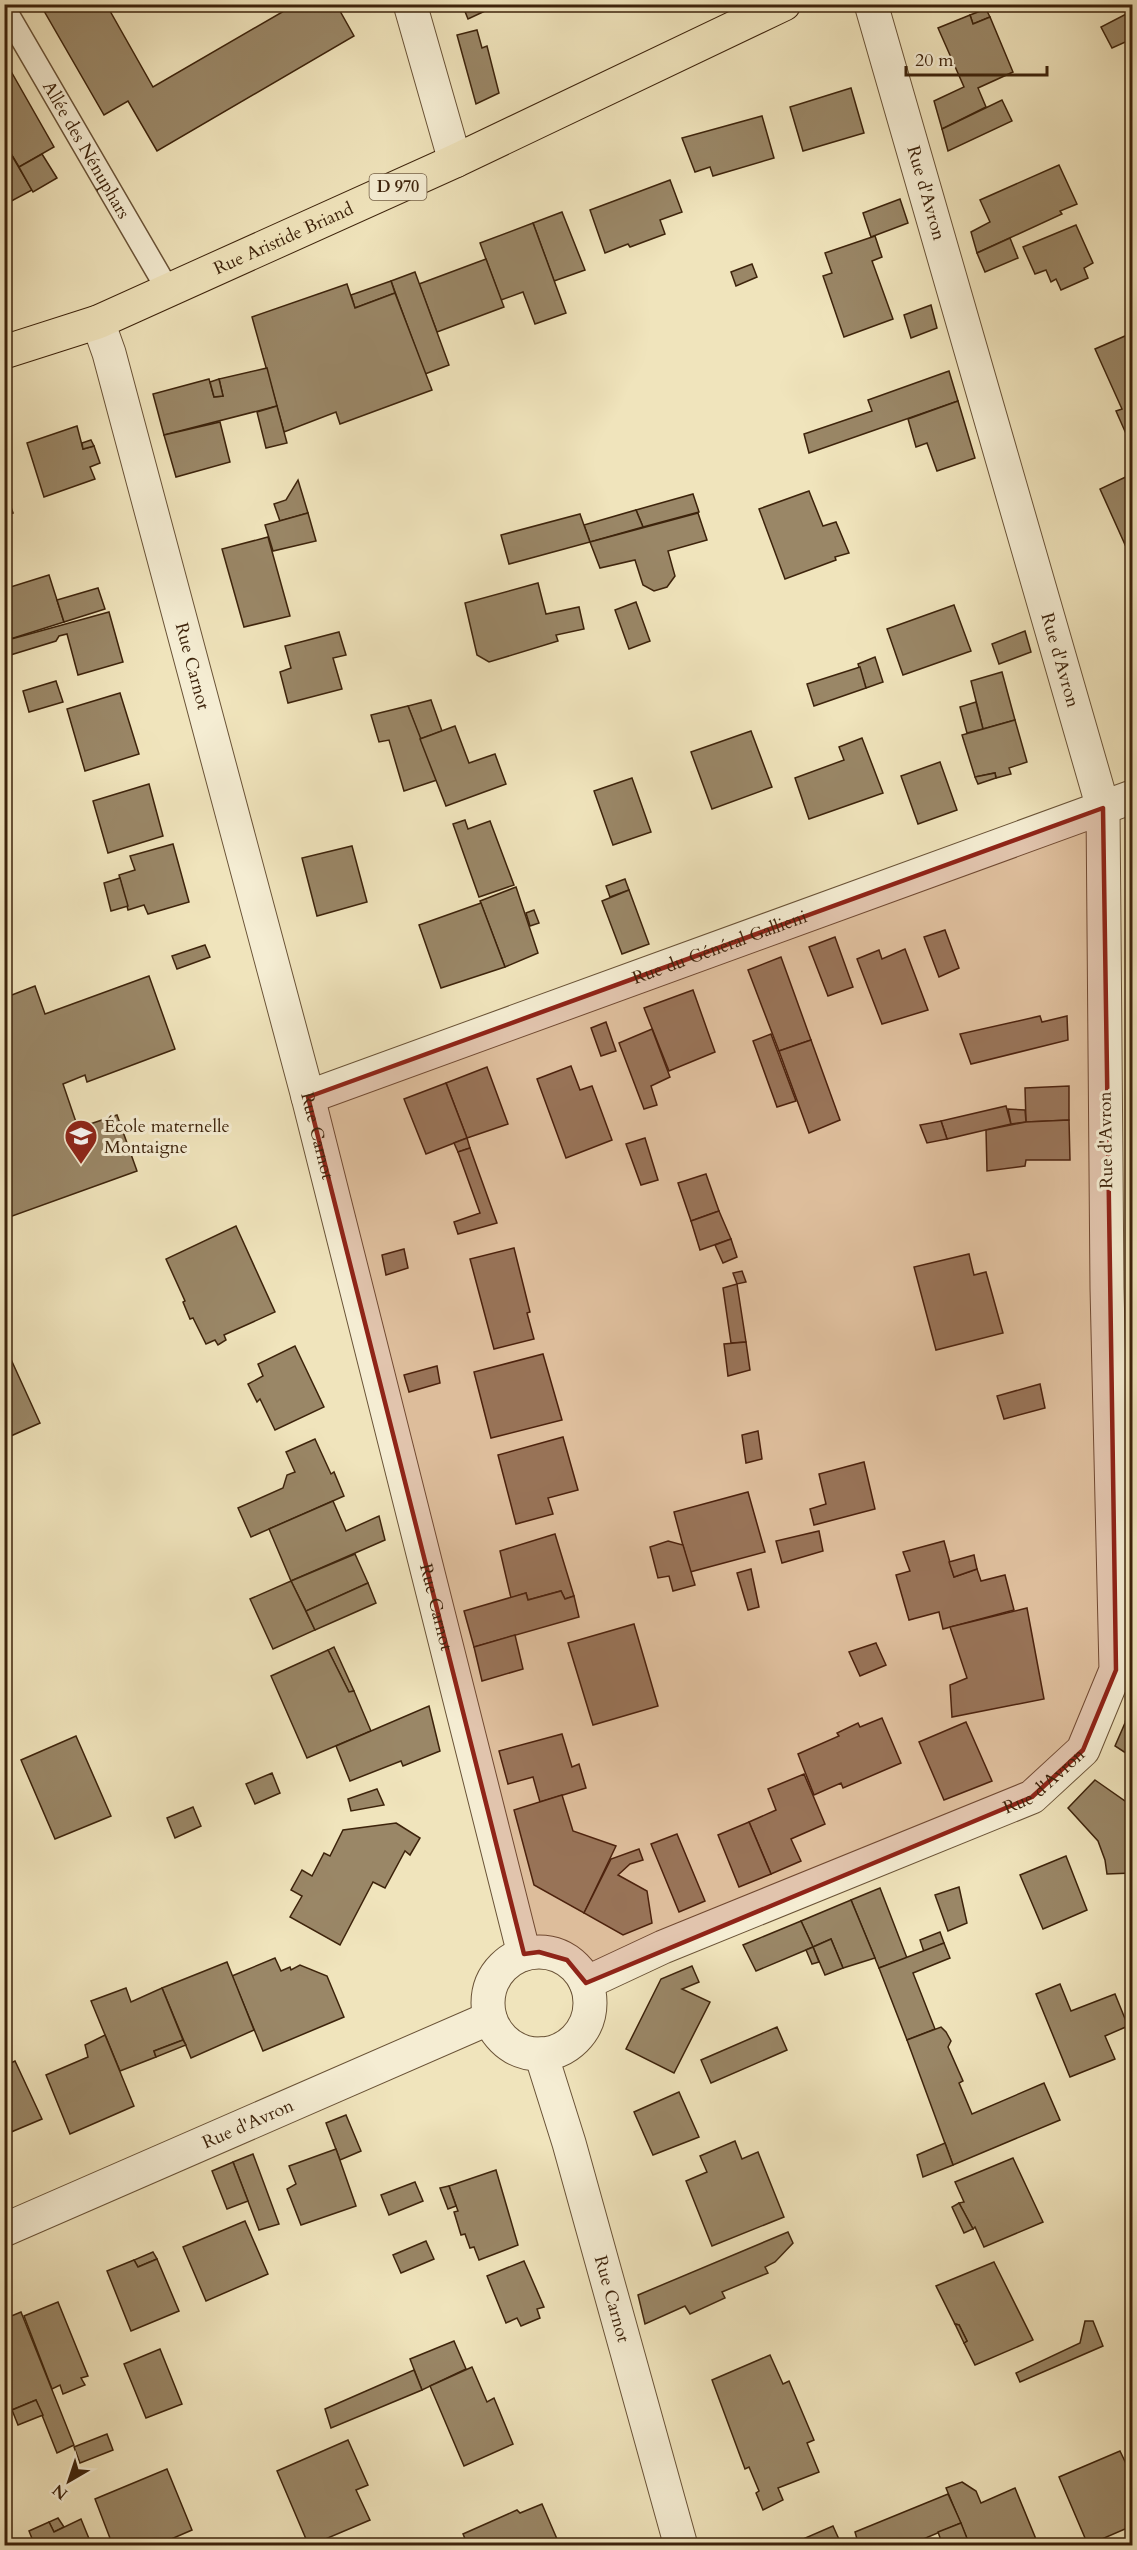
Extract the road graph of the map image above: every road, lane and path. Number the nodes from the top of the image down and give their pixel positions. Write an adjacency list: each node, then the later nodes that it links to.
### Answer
1 (410, 4): 5 (street)
2 (784, 4): 5 (main road, Rue Aristide Briand / D 970)
3 (871, 4): 10 (street, Rue d'Avron)
4 (4, 8): 6 (lane, Allée des Nénuphars)
5 (455, 161): 6 (main road, Rue Aristide Briand / D 970)
6 (168, 290): 7 (main road, Rue Aristide Briand / D 970)
7 (98, 322): 8 (main road, Rue Aristide Briand / D 970); 11 (street, Rue Carnot)
8 (4, 352)
9 (1132, 797): 10 (street, Rue du Général Gallieni)
10 (1102, 808): 11 (street, Rue du Général Gallieni); 12 (street, Rue d'Avron)
11 (308, 1097): 13 (street, Rue Carnot)
12 (1120, 1285): 14 (street, Rue d'Avron)
13 (524, 1954): 14 (street); 15 (street)
14 (586, 1983): 16 (street)
15 (490, 2018): 16 (street); 17 (street, Rue d'Avron)
16 (541, 2054): 18 (street, Rue Carnot)
17 (4, 2230)
18 (681, 2546)

